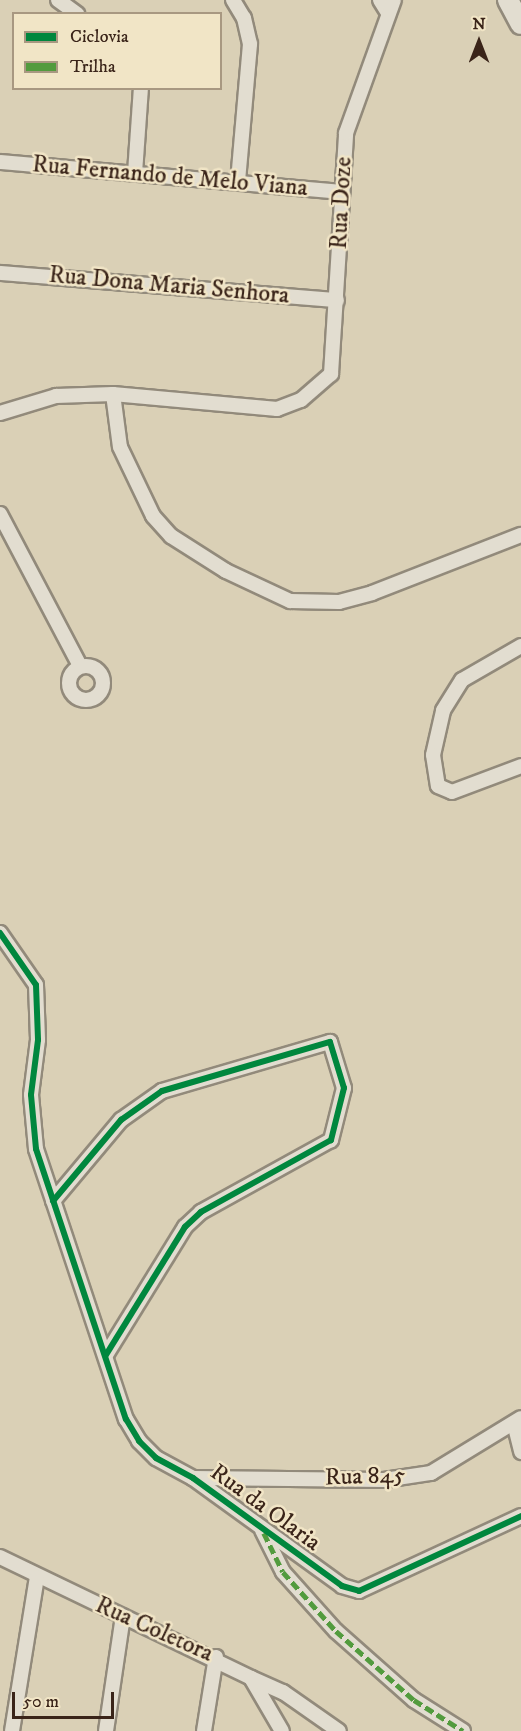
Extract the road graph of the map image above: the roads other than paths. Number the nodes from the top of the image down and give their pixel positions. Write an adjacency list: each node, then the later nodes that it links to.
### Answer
1 (58, 0): 5 (street)
2 (233, 0): 10 (street)
3 (381, 0): 6 (street)
4 (394, 0): 6 (street, Rua Doze)
5 (74, 12)
6 (388, 14): 11 (street, Rua Doze)
7 (141, 90): 9 (street)
8 (0, 162): 9 (street, Rua Fernando de Melo Viana)
9 (135, 173): 10 (street, Rua Fernando de Melo Viana)
10 (238, 182): 11 (street, Rua Fernando de Melo Viana)
11 (340, 192): 13 (street, Rua Doze)
12 (0, 273): 13 (street, Rua Dona Maria Senhora)
13 (337, 300): 14 (street, Rua Doze)
14 (113, 394): 15 (street); 17 (street)
15 (0, 413)
16 (0, 514): 19 (street)
17 (521, 535)
18 (521, 646): 20 (street)
19 (80, 666)
20 (521, 766)
21 (0, 933): 22 (street, Rua da Olaria)
22 (53, 1201): 23 (street, Rua da Olaria); 23 (street)
23 (106, 1355): 26 (street, Rua da Olaria)
24 (518, 1421): 25 (street); 26 (street, Rua 845)
25 (521, 1452)
26 (193, 1478): 28 (street, Rua da Olaria)
27 (521, 1516): 28 (street, Rua da Olaria)
28 (261, 1528): 39 (street)
29 (0, 1557): 30 (street, Rua Coletora)
30 (37, 1577): 31 (street, Rua Coletora); 34 (street)
31 (123, 1616): 32 (street, Rua Coletora); 35 (street)
32 (216, 1657): 33 (street, Rua Coletora); 36 (street)
33 (251, 1678): 37 (street, Rua Coletora); 38 (street)
34 (12, 1731)
35 (106, 1731)
36 (204, 1731)
37 (282, 1731)
38 (339, 1731)
39 (463, 1731)

